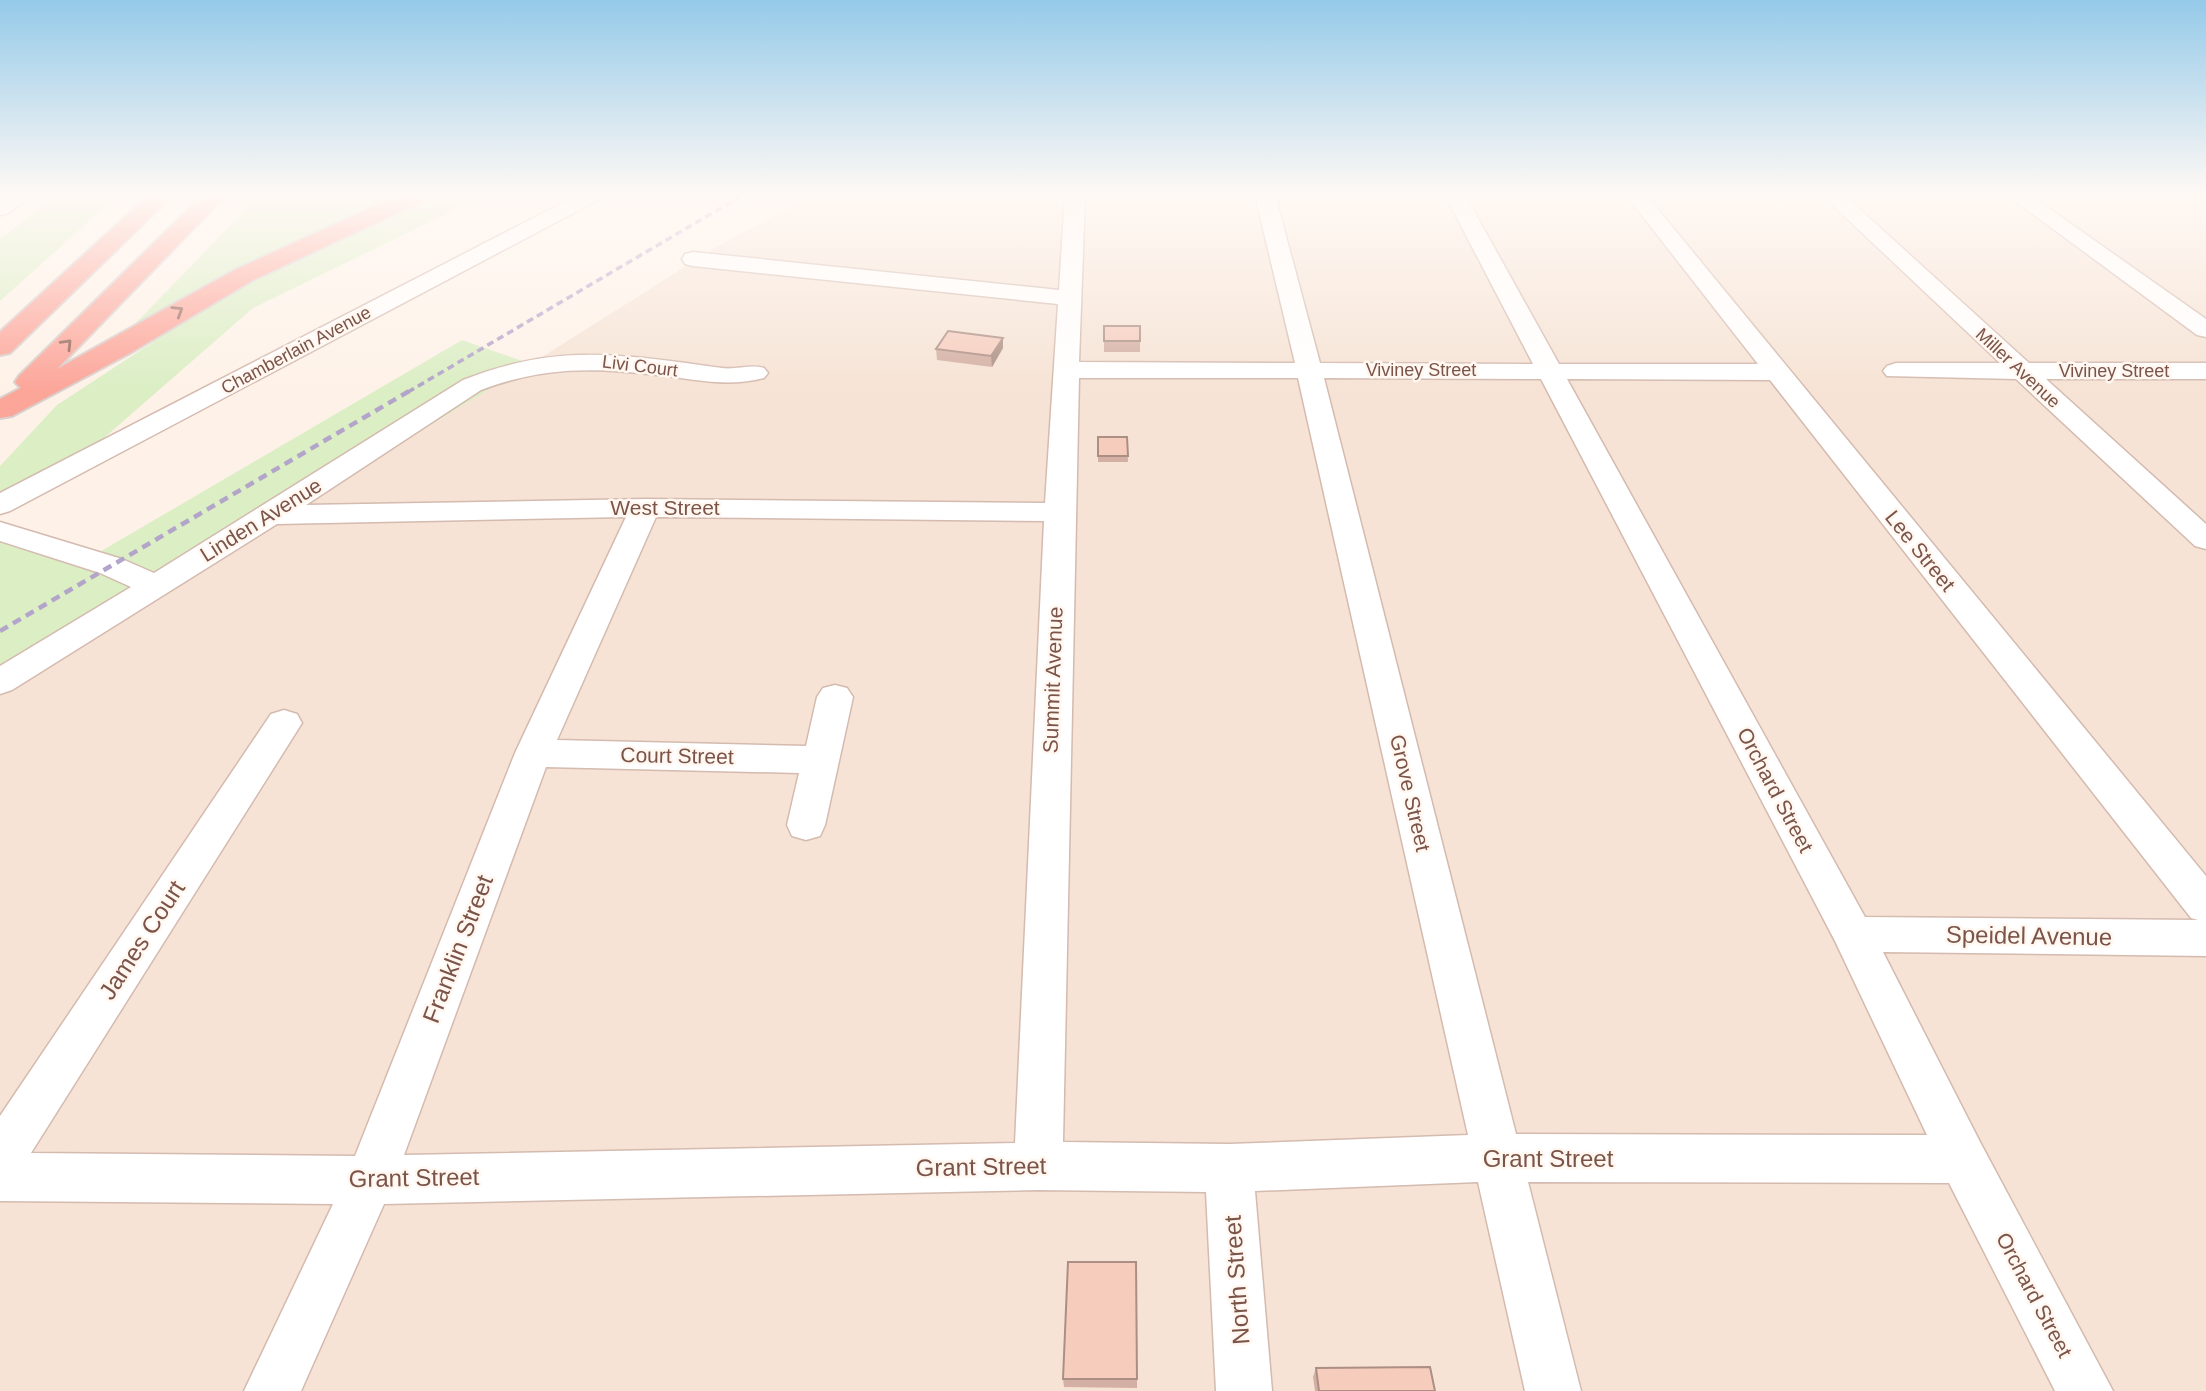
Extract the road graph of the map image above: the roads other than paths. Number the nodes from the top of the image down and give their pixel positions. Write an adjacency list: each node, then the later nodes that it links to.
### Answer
1 (81, 260): 14 (highway)
2 (93, 260): 14 (highway)
3 (151, 260): 26 (highway, one-way to 3)
4 (277, 260): 26 (highway, one-way to 4)
5 (469, 260): 27 (street, Chamberlain Avenue)
6 (702, 260): 13 (street)
7 (1071, 260): 13 (street, Summit Avenue)
8 (1281, 260): 19 (street, Grove Street)
9 (1489, 260): 20 (street, Orchard Street)
10 (1687, 260): 23 (street, Lee Street)
11 (1902, 260): 22 (street, Miller Avenue)
12 (2108, 260): 15 (street)
13 (1069, 298): 18 (street, Summit Avenue)
14 (36, 313): 16 (highway)
15 (2206, 330)
16 (0, 347)
17 (524, 366): 25 (street, Livi Court); 30 (street, Linden Avenue)
18 (1066, 370): 19 (street, Viviney Street); 29 (street, Summit Avenue)
19 (1309, 370): 20 (street, Viviney Street); 44 (street, Grove Street)
20 (1548, 370): 23 (street, Viviney Street); 41 (street, Orchard Street)
21 (2206, 370): 22 (street, Viviney Street)
22 (2021, 371): 24 (street, Viviney Street); 32 (street, Miller Avenue)
23 (1776, 372): 40 (street, Lee Street)
24 (1896, 372)
25 (755, 373)
26 (1, 411)
27 (0, 505)
28 (645, 508): 29 (street, West Street); 30 (street, West Street); 37 (street, Franklin Street)
29 (1059, 512): 46 (street, Summit Avenue)
30 (271, 515): 33 (street, Linden Avenue)
31 (0, 531): 33 (street)
32 (2206, 540)
33 (155, 586): 34 (street, Linden Avenue)
34 (0, 682)
35 (835, 697): 38 (street)
36 (284, 723): 43 (street, James Court)
37 (533, 752): 38 (street, Court Street); 49 (street, Franklin Street)
38 (820, 760): 39 (street)
39 (806, 825)
40 (2206, 906)
41 (1853, 934): 42 (street, Speidel Avenue); 45 (street, Orchard Street)
42 (2206, 938)
43 (0, 1158)
44 (1498, 1158): 45 (street, Grant Street); 47 (street, Grant Street); 52 (street, Grove Street)
45 (1963, 1159): 53 (street, Orchard Street)
46 (1038, 1166): 47 (street, Grant Street); 49 (street, Grant Street)
47 (1229, 1168): 51 (street, North Street)
48 (0, 1177): 49 (street, Grant Street)
49 (370, 1180): 50 (street, Franklin Street)
50 (272, 1391)
51 (1244, 1391)
52 (1553, 1391)
53 (2085, 1391)

